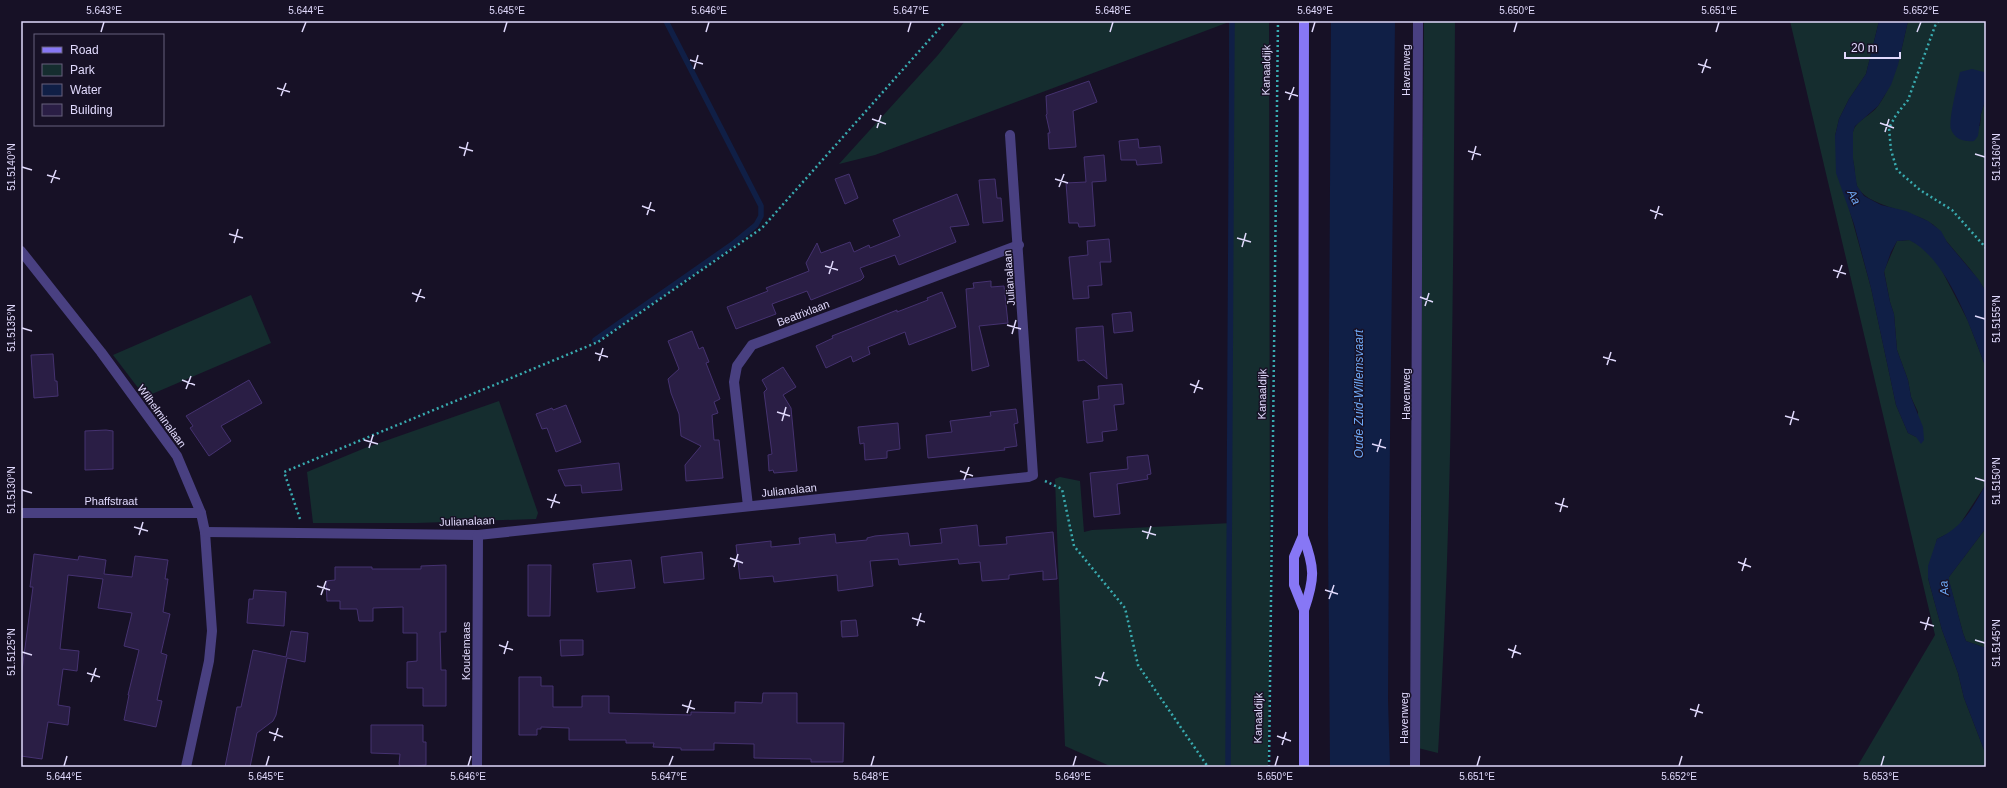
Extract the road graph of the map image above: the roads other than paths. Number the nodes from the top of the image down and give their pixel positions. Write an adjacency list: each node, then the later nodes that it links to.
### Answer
1 (1304, 21): 11 (main road)
2 (1418, 21): 16 (street, Havenweg)
3 (1010, 135): 4 (street, Julianalaan)
4 (1019, 244): 6 (street, Beatrixlaan); 6 (street, Julianalaan)
5 (21, 251): 8 (street, Wilhelminalaan)
6 (748, 506): 10 (street, Julianalaan)
7 (21, 513): 8 (street, Phaffstraat)
8 (202, 513): 9 (street, Wilhelminalaan)
9 (205, 532): 10 (street, Julianalaan); 13 (street, Wilhelminalaan)
10 (478, 535): 14 (street, Koudemaas)
11 (1303, 536): 12 (main road); 12 (main road)
12 (1304, 610): 15 (main road)
13 (186, 767)
14 (477, 767)
15 (1304, 767)
16 (1415, 767)

